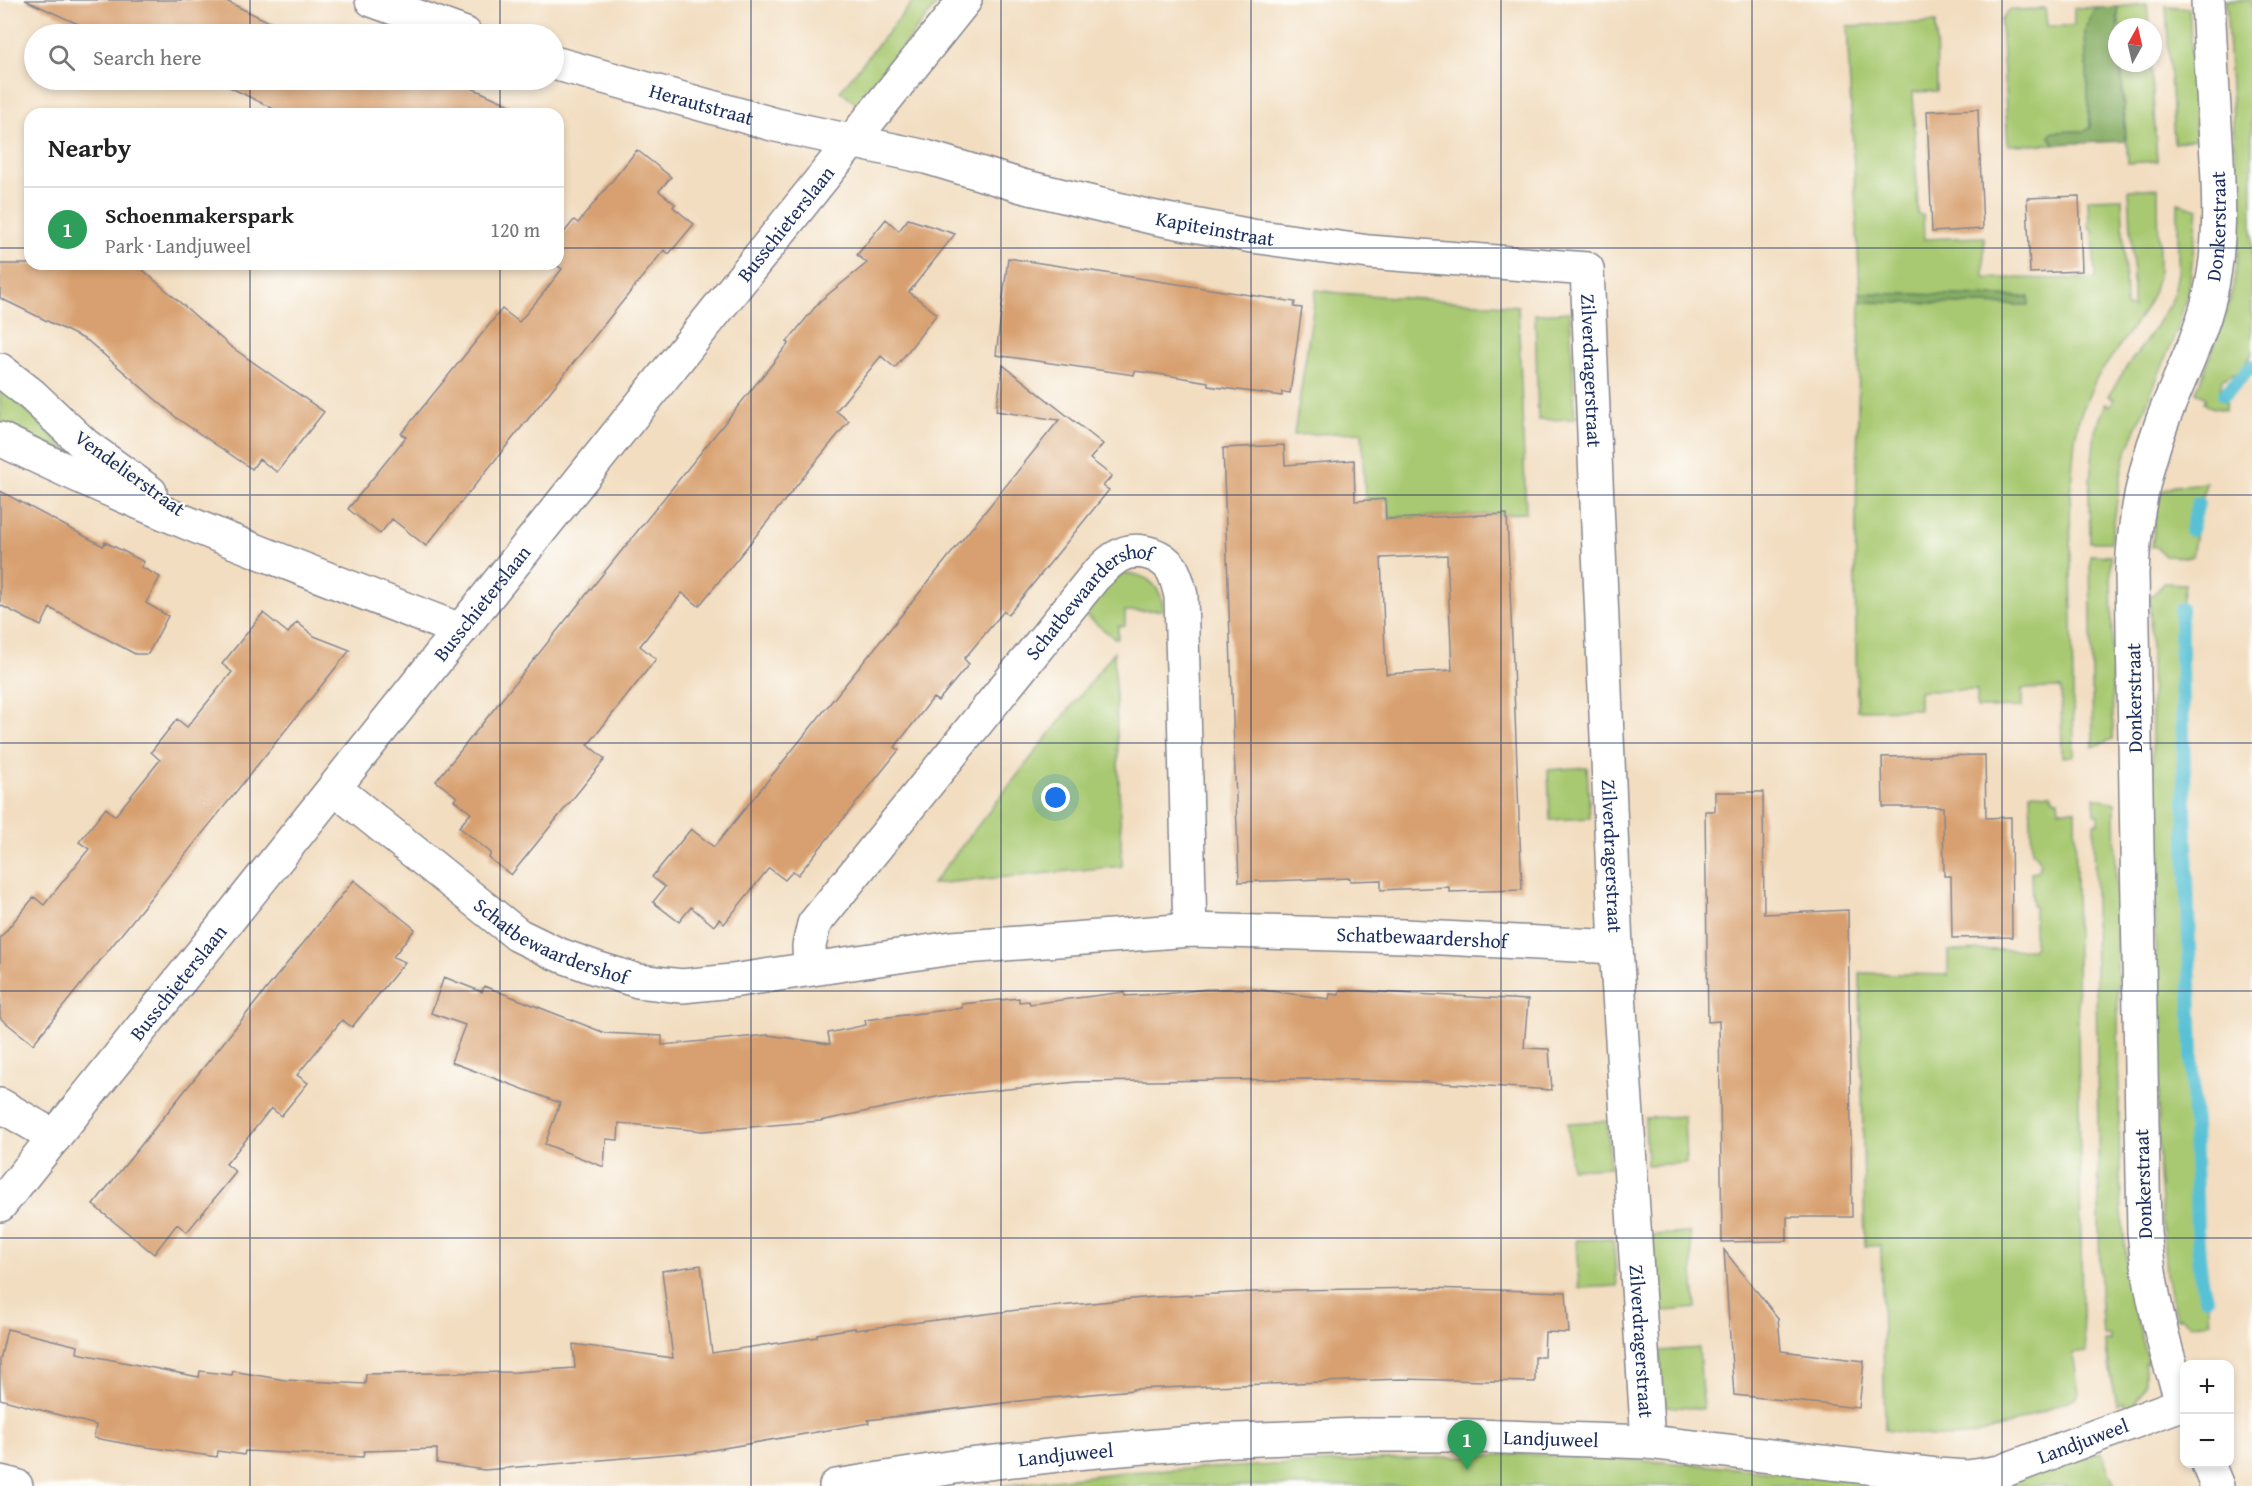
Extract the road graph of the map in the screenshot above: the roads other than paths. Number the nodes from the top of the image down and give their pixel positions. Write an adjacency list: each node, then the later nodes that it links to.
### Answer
1 (372, 0): 4 (street)
2 (965, 0): 6 (street, Busschieterslaan)
3 (2208, 0): 19 (street, Donkerstraat)
4 (438, 24)
5 (564, 66): 6 (street, Herautstraat)
6 (852, 141): 7 (street, Kapiteinstraat); 11 (street, Busschieterslaan)
7 (1587, 269): 14 (street, Zilverdragerstraat)
8 (0, 370): 10 (street, Vendelierstraat)
9 (0, 439): 10 (street, Vendelierstraat)
10 (239, 545): 11 (street, Vendelierstraat)
11 (460, 630): 12 (street, Busschieterslaan)
12 (334, 788): 15 (street, Schatbewaardershof); 17 (street, Busschieterslaan)
13 (1190, 930): 14 (street, Schatbewaardershof); 15 (street, Schatbewaardershof); 15 (street, Schatbewaardershof)
14 (1616, 947): 21 (street, Zilverdragerstraat)
15 (810, 969)
16 (0, 1105): 17 (street)
17 (55, 1137): 18 (street, Busschieterslaan)
18 (0, 1205)
19 (2180, 1393)
20 (2180, 1405): 21 (street, Landjuweel)
21 (1648, 1442): 25 (street, Landjuweel)
22 (2210, 1468): 26 (street)
23 (0, 1482): 24 (street)
24 (16, 1486)
25 (836, 1486)
26 (2217, 1486)

